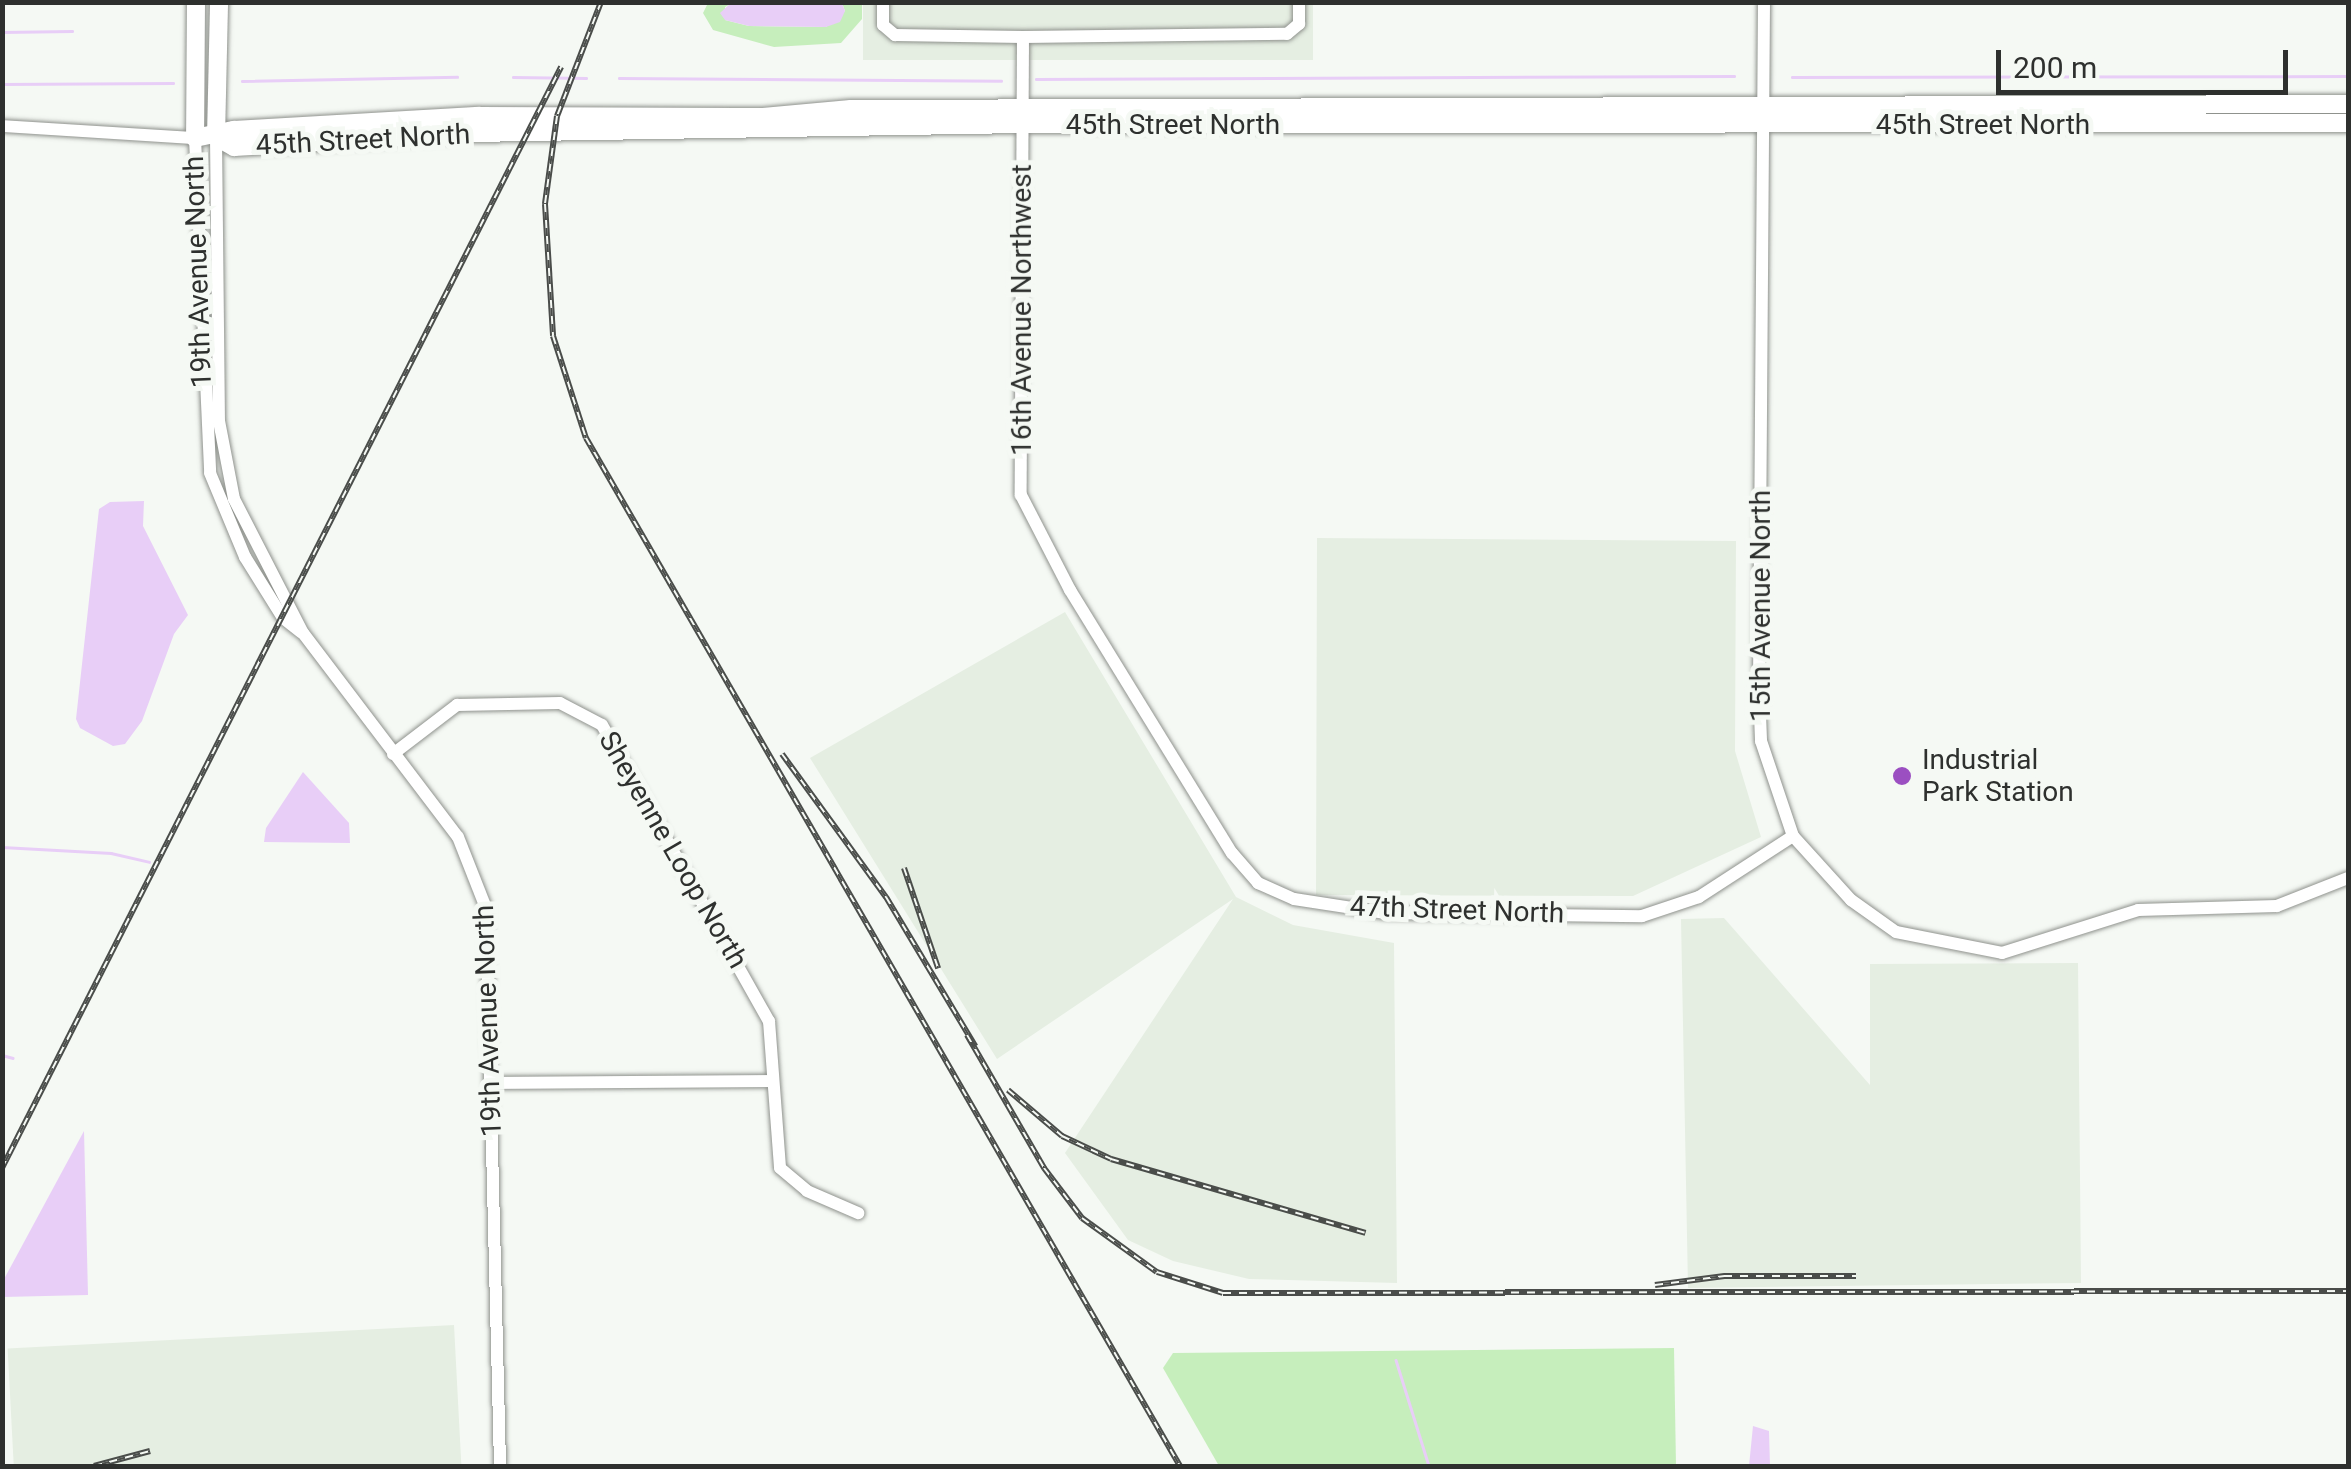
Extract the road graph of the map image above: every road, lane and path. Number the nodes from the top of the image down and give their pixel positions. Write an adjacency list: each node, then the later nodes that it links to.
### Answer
1 (196, 2): 14 (main road, 19th Avenue North)
2 (219, 2): 13 (main road, 19th Avenue North)
3 (883, 2): 6 (street)
4 (1299, 2): 6 (street)
5 (1764, 2): 8 (street, 15th Avenue North)
6 (1023, 37): 9 (street, 16th Avenue Northwest)
7 (2348, 104): 8 (main road, 45th Street North)
8 (1764, 105): 9 (main road, 45th Street North); 12 (street, 15th Avenue North)
9 (1023, 116): 12 (main road, 45th Street North); 13 (main road, 45th Street North); 15 (street, 16th Avenue Northwest)
10 (2348, 123): 12 (main road, 45th Street North)
11 (2, 126): 14 (street)
12 (1763, 126): 18 (street, 15th Avenue North)
13 (216, 137): 14 (main road, 45th Street North); 16 (street, 19th Avenue North)
14 (195, 138): 16 (street, 19th Avenue North)
15 (1022, 496): 18 (street, 47th Street North)
16 (303, 634): 17 (street, 19th Avenue North)
17 (394, 754): 20 (street, Sheyenne Loop North); 21 (street, 19th Avenue North)
18 (1793, 836): 19 (street, 15th Avenue North)
19 (2348, 878)
20 (768, 1081): 21 (street); 22 (street, Sheyenne Loop North)
21 (491, 1084): 23 (street, 19th Avenue North)
22 (858, 1213)
23 (500, 1466)

